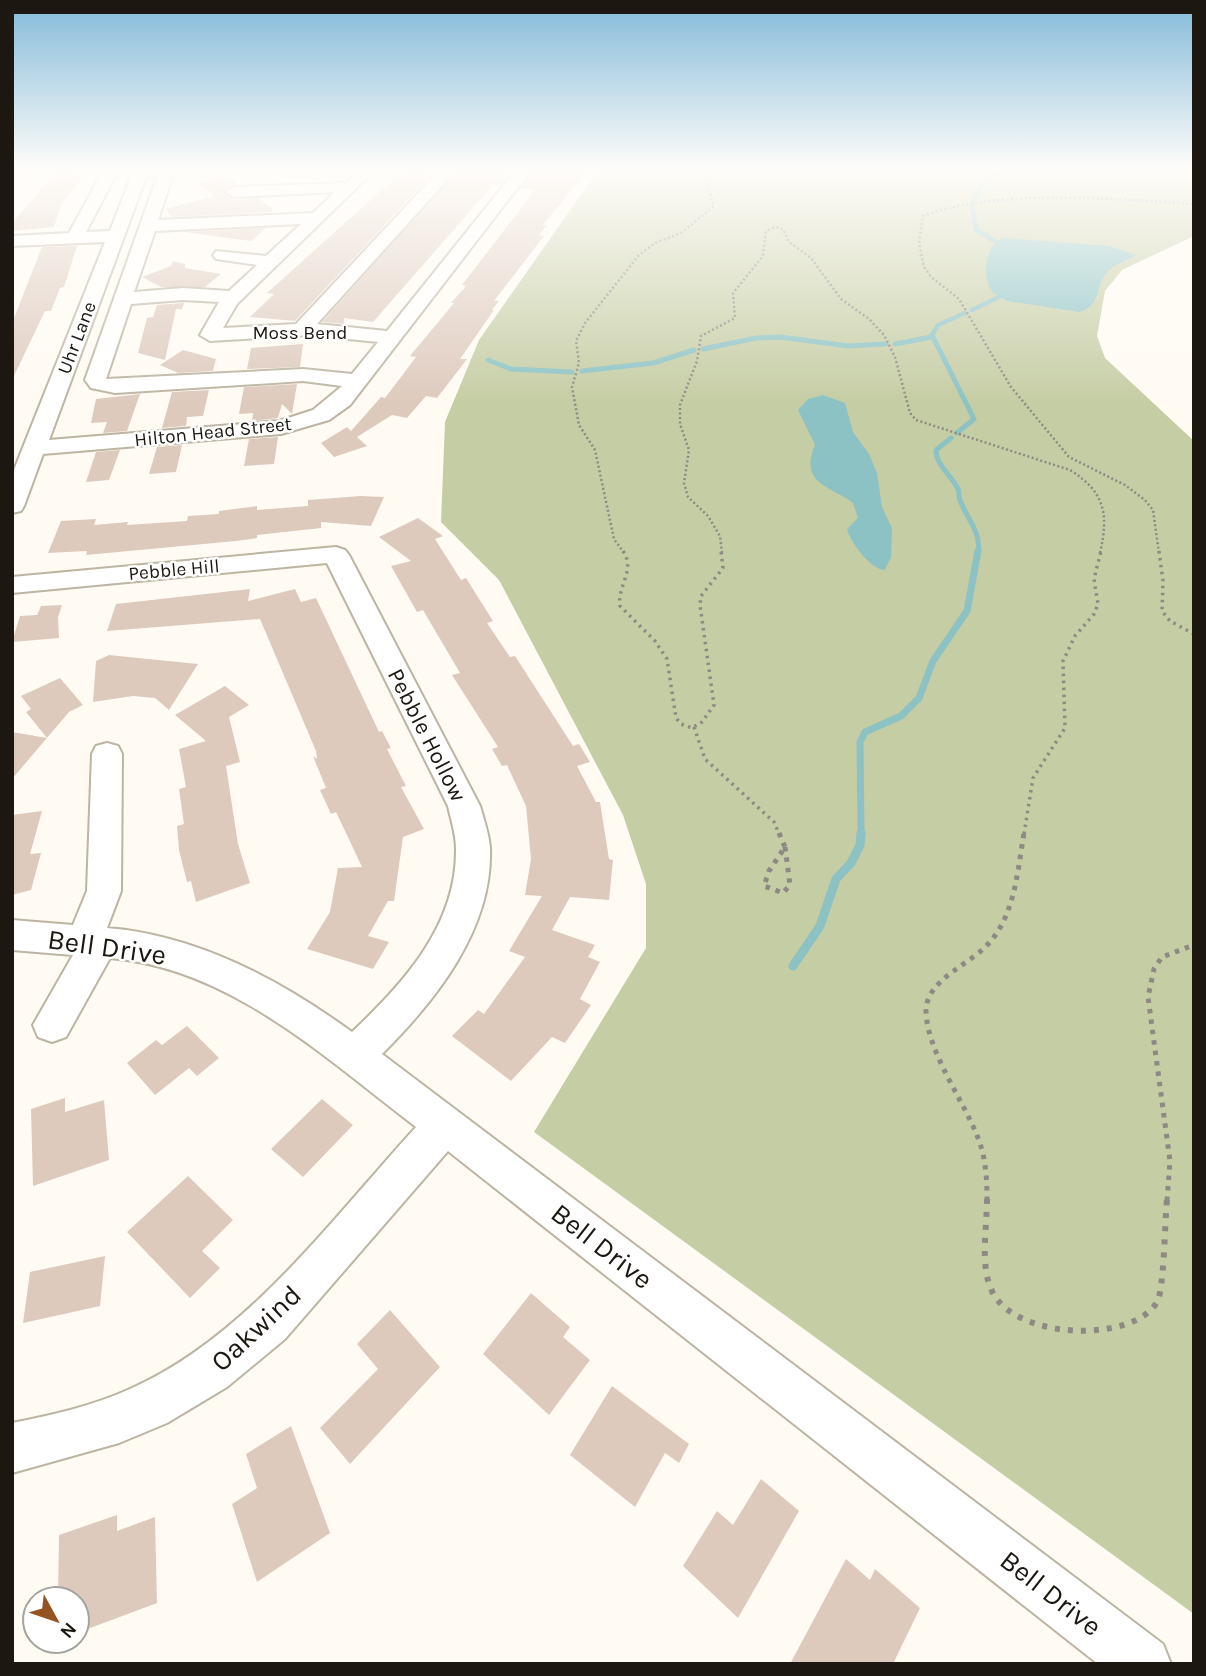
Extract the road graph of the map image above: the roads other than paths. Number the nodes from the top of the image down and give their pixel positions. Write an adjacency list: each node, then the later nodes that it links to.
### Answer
1 (112, 247): 13 (street, Uhr Lane)
2 (140, 247): 9 (street)
3 (286, 247): 7 (street)
4 (378, 247): 10 (street)
5 (463, 247): 11 (street, Hilton Head Street)
6 (222, 255): 7 (street)
7 (271, 261): 8 (street)
8 (233, 297): 9 (street); 10 (street, Moss Bend)
9 (123, 299): 12 (street)
10 (302, 329): 11 (street, Moss Bend)
11 (391, 337): 12 (street, Hilton Head Street)
12 (356, 381): 13 (street, Hilton Head Street)
13 (35, 447): 14 (street, Uhr Lane)
14 (12, 506)
15 (336, 555): 16 (street, Pebble Hill); 21 (street, Pebble Hollow)
16 (12, 585)
17 (107, 754): 19 (street)
18 (12, 935): 19 (street, Bell Drive)
19 (93, 940): 20 (street); 21 (street, Bell Drive)
20 (52, 1025)
21 (354, 1056): 22 (street, Bell Drive)
22 (445, 1124): 23 (street, Oakwind); 24 (street, Bell Drive)
23 (12, 1448)
24 (1143, 1664)

